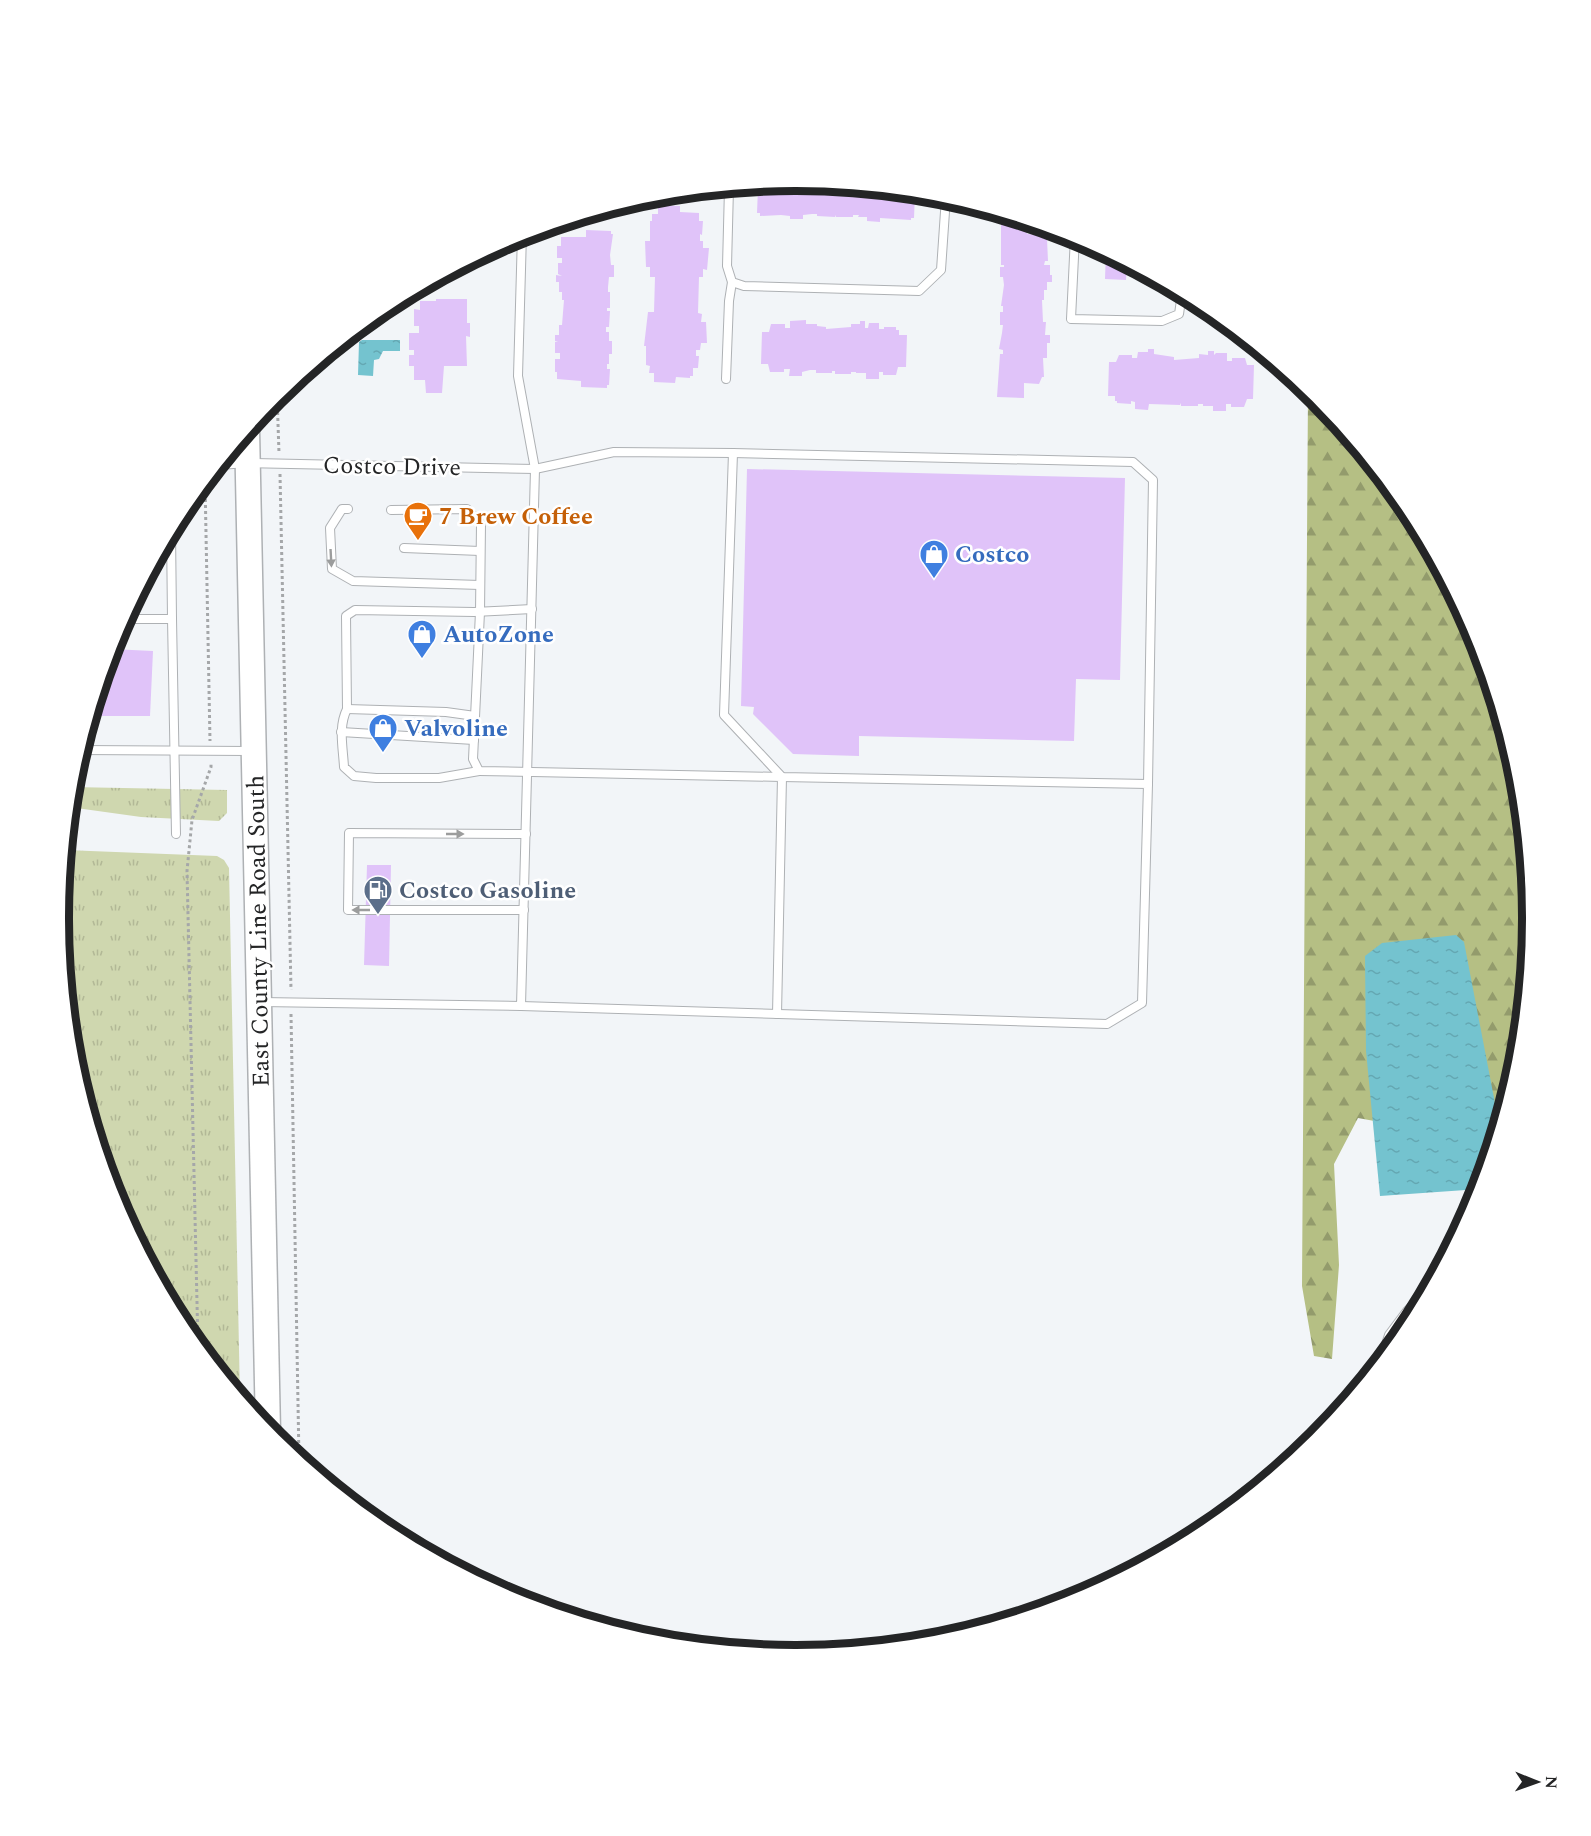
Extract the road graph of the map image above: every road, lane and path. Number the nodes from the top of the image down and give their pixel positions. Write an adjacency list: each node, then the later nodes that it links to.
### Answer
1 (729, 195): 5 (lane)
2 (945, 207): 5 (lane)
3 (522, 245): 14 (lane)
4 (1074, 247): 6 (lane)
5 (732, 282): 7 (lane)
6 (1181, 303)
7 (726, 379)
8 (277, 409): 13 (path)
9 (247, 441): 11 (main road, East County Line Road South)
10 (733, 453): 14 (lane, Costco Drive); 36 (lane); 37 (lane, Costco Drive)
11 (248, 463): 12 (lane, Costco Drive); 13 (lane, Costco Drive); 31 (main road, East County Line Road South)
12 (228, 464)
13 (279, 464): 14 (lane, Costco Drive); 42 (path)
14 (536, 469): 22 (lane)
15 (205, 495): 33 (path)
16 (348, 509): 21 (lane, one-way to 21)
17 (392, 510): 20 (lane)
18 (171, 547): 25 (lane)
19 (404, 548): 20 (lane)
20 (480, 551): 21 (lane)
21 (480, 585): 23 (lane)
22 (532, 609): 23 (lane); 35 (lane)
23 (480, 612): 26 (lane); 27 (lane)
24 (134, 619): 25 (lane)
25 (172, 619): 32 (lane)
26 (347, 709): 27 (lane); 28 (lane)
27 (475, 716): 29 (lane)
28 (341, 732): 29 (lane); 34 (lane)
29 (474, 740): 34 (lane)
30 (89, 750): 32 (lane)
31 (254, 751): 33 (lane); 41 (main road, East County Line Road South)
32 (174, 752): 33 (lane); 38 (lane)
33 (210, 752): 46 (path)
34 (479, 771): 35 (lane)
35 (528, 773): 36 (lane); 39 (lane)
36 (782, 777): 37 (lane); 44 (lane)
37 (1148, 784): 44 (lane, Costco Drive)
38 (176, 834)
39 (526, 834): 40 (lane); 40 (lane, one-way to 39)
40 (524, 910): 43 (lane)
41 (259, 1002): 42 (lane); 48 (main road, East County Line Road South)
42 (291, 1003): 43 (lane); 49 (path)
43 (521, 1006): 44 (lane)
44 (777, 1014)
45 (1405, 1313): 47 (lane)
46 (198, 1331)
47 (1388, 1339)
48 (268, 1417)
49 (299, 1448)

